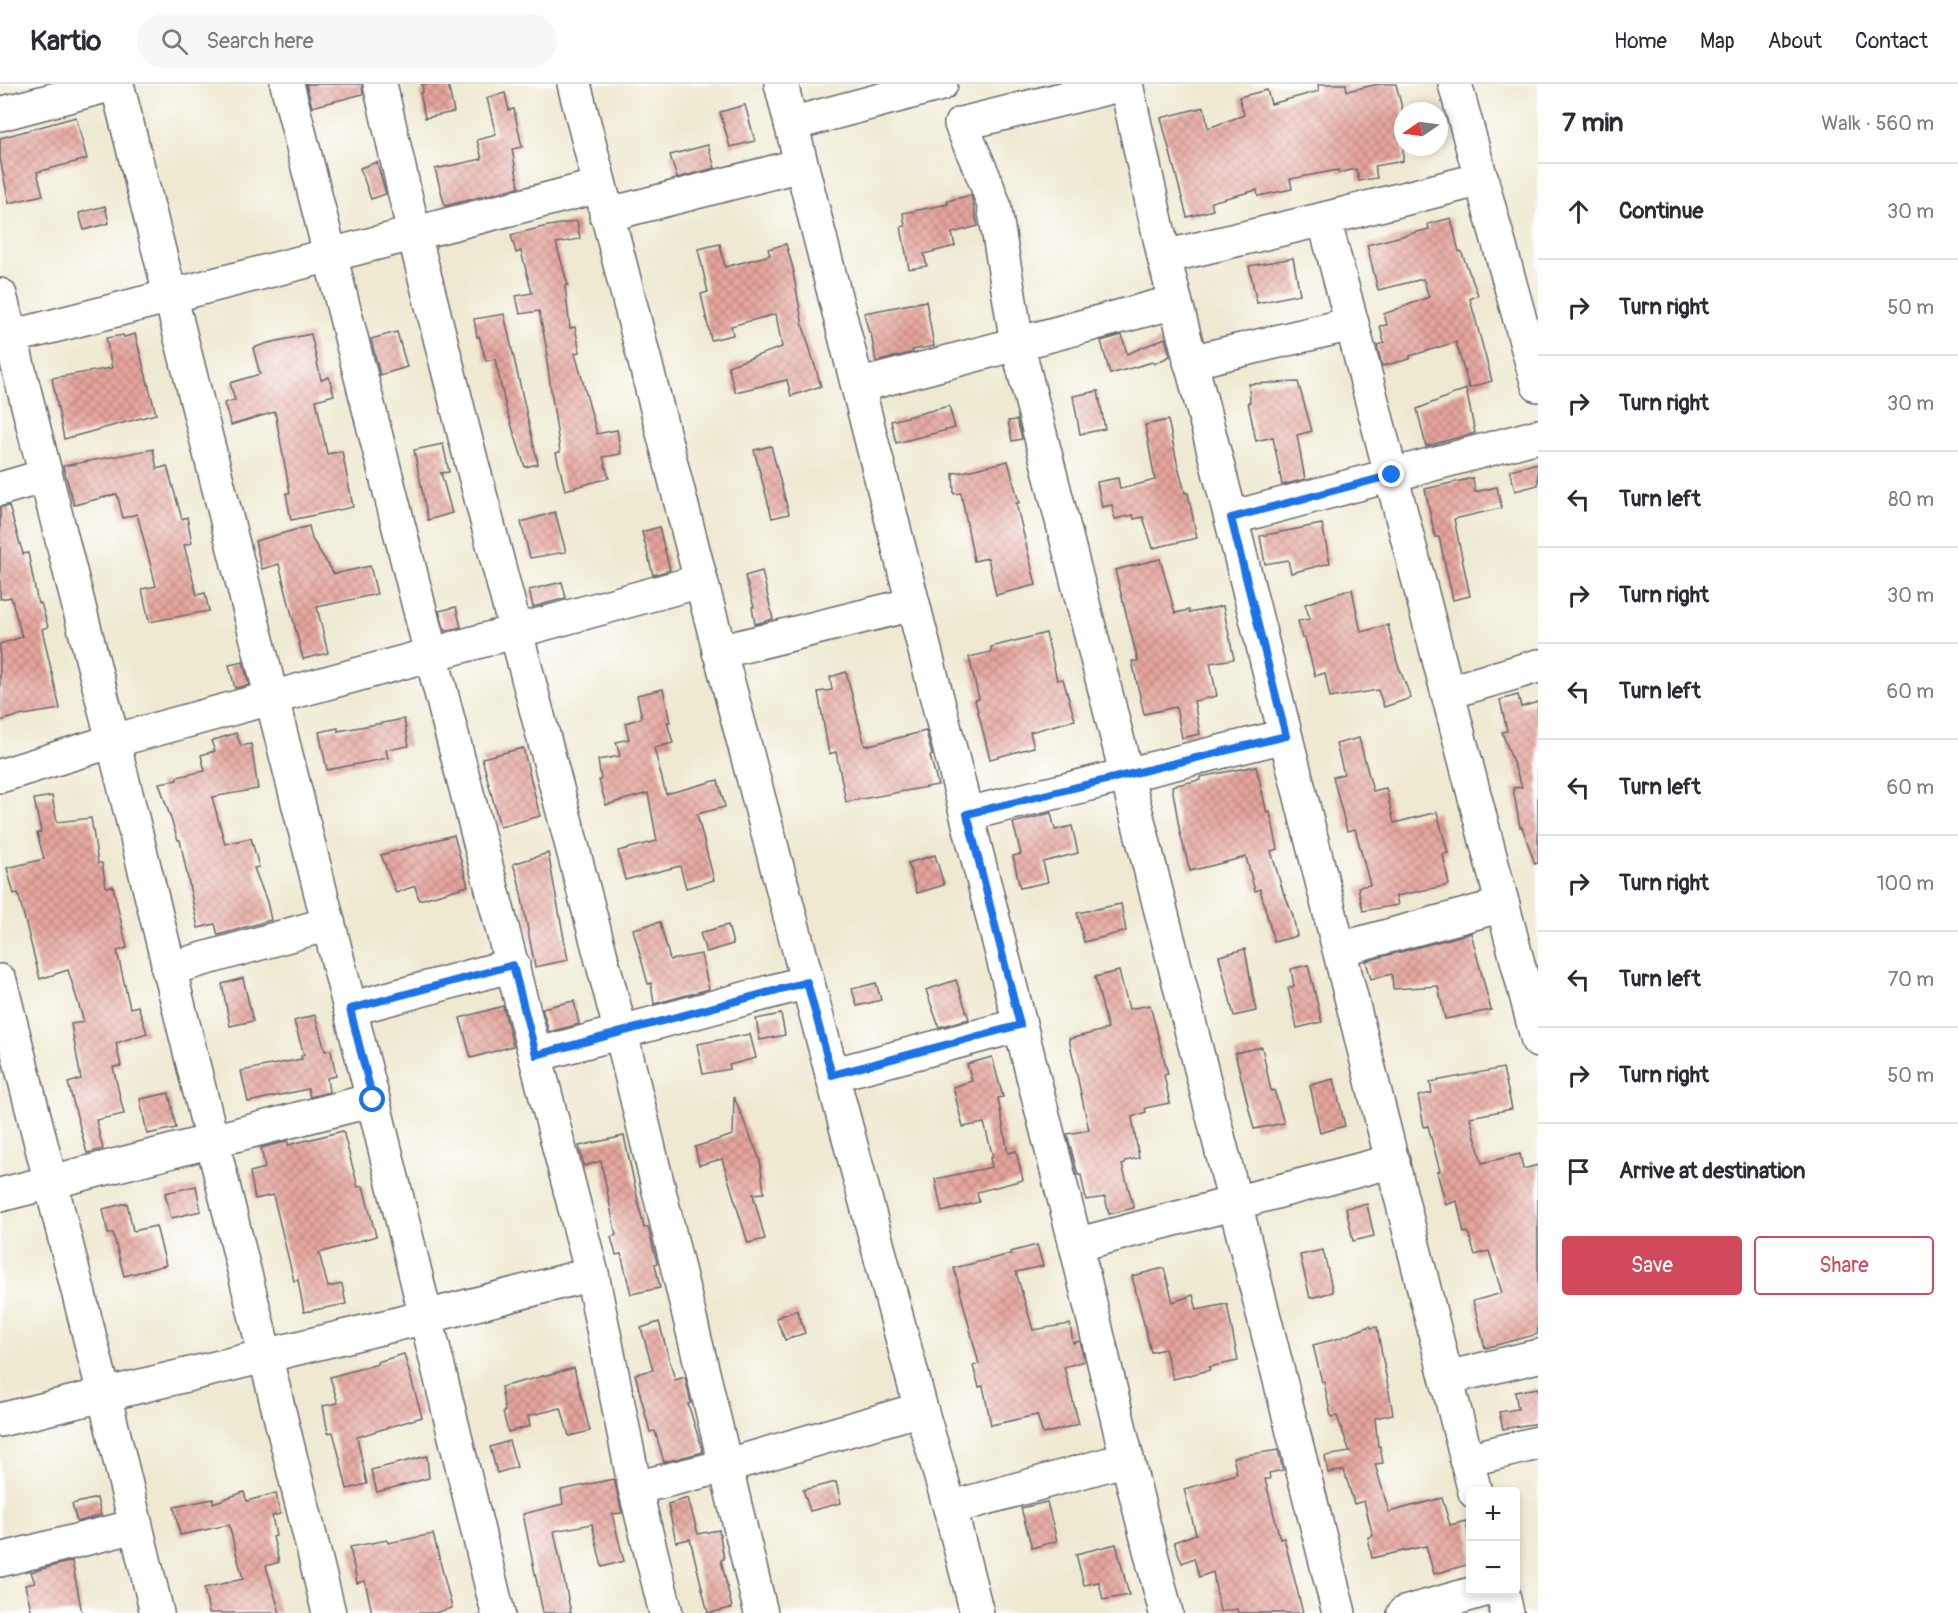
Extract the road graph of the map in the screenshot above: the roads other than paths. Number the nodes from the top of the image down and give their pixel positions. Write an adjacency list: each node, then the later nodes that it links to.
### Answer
1 (115, 84): 10 (street); 21 (street)
2 (287, 84): 18 (street)
3 (380, 84): 17 (street)
4 (574, 84): 15 (street)
5 (781, 84): 11 (street)
6 (941, 84): 11 (street)
7 (951, 84): 12 (street)
8 (1124, 84): 12 (street); 19 (street)
9 (1455, 84): 14 (street)
10 (0, 114)
11 (791, 124): 13 (street)
12 (961, 124): 25 (street)
13 (801, 165): 15 (street); 28 (street)
14 (1482, 179): 16 (street); 27 (street)
15 (603, 200): 17 (street); 34 (street)
16 (1324, 219): 19 (street); 23 (street)
17 (414, 234): 18 (street); 36 (street)
18 (330, 255): 21 (street); 38 (street)
19 (1164, 257): 22 (street)
20 (0, 295): 24 (street)
21 (171, 295): 24 (street); 41 (street)
22 (1175, 302): 25 (street); 26 (street)
23 (1352, 324): 26 (street); 30 (street)
24 (11, 337): 31 (street)
25 (1017, 343): 28 (street); 44 (street)
26 (1190, 362): 33 (street)
27 (1538, 385)
28 (858, 386): 35 (street)
29 (1538, 436): 30 (street)
30 (1392, 475): 33 (street); 40 (street)
31 (45, 476): 32 (street); 43 (street)
32 (0, 489)
33 (1231, 518): 42 (street)
34 (700, 581): 36 (street); 37 (street)
35 (913, 604): 37 (street); 46 (street)
36 (515, 631): 38 (street); 56 (street)
37 (719, 652): 52 (street)
38 (431, 654): 41 (street); 50 (street)
39 (1538, 666): 40 (street)
40 (1449, 692): 47 (street)
41 (270, 697): 43 (street); 48 (street)
42 (1286, 736): 44 (street); 49 (street)
43 (113, 741): 45 (street); 51 (street)
44 (1126, 774): 46 (street); 65 (street)
45 (0, 776)
46 (967, 814): 55 (street)
47 (1503, 905): 49 (street); 57 (street)
48 (328, 924): 51 (street); 54 (street)
49 (1340, 949): 62 (street)
50 (513, 965): 54 (street); 58 (street)
51 (168, 969): 61 (street)
52 (807, 982): 56 (street); 59 (street)
53 (2, 1000): 63 (street)
54 (350, 1009): 60 (street)
55 (1020, 1025): 59 (street); 66 (street)
56 (621, 1033): 58 (street); 78 (street)
57 (1538, 1041)
58 (536, 1055): 67 (street)
59 (832, 1075): 73 (street)
60 (373, 1100): 61 (street); 68 (street)
61 (212, 1141): 63 (street); 69 (street)
62 (1393, 1161): 65 (street); 71 (street)
63 (51, 1184): 64 (street); 72 (street)
64 (0, 1195)
65 (1236, 1203): 66 (street); 93 (street)
66 (1077, 1245): 76 (street)
67 (592, 1274): 68 (street); 80 (street)
68 (426, 1317): 69 (street); 88 (street)
69 (265, 1356): 72 (street); 87 (street)
70 (1538, 1356): 71 (street)
71 (1447, 1378): 77 (street)
72 (104, 1394): 74 (street); 82 (street)
73 (921, 1409): 78 (street); 81 (street)
74 (0, 1420)
75 (1538, 1443): 77 (street)
76 (1127, 1459): 81 (street); 92 (street)
77 (1466, 1460): 79 (street)
78 (725, 1466): 80 (street); 90 (street)
79 (1474, 1487)
80 (635, 1488): 89 (street)
81 (950, 1508): 91 (street)
82 (136, 1526): 83 (street); 86 (street)
83 (0, 1560)
84 (1467, 1595): 94 (street)
85 (1503, 1595): 95 (street)
86 (157, 1613)
87 (329, 1613)
88 (498, 1613)
89 (666, 1613)
90 (760, 1613)
91 (977, 1613)
92 (1166, 1613)
93 (1339, 1613)
94 (1404, 1613)
95 (1507, 1613)

